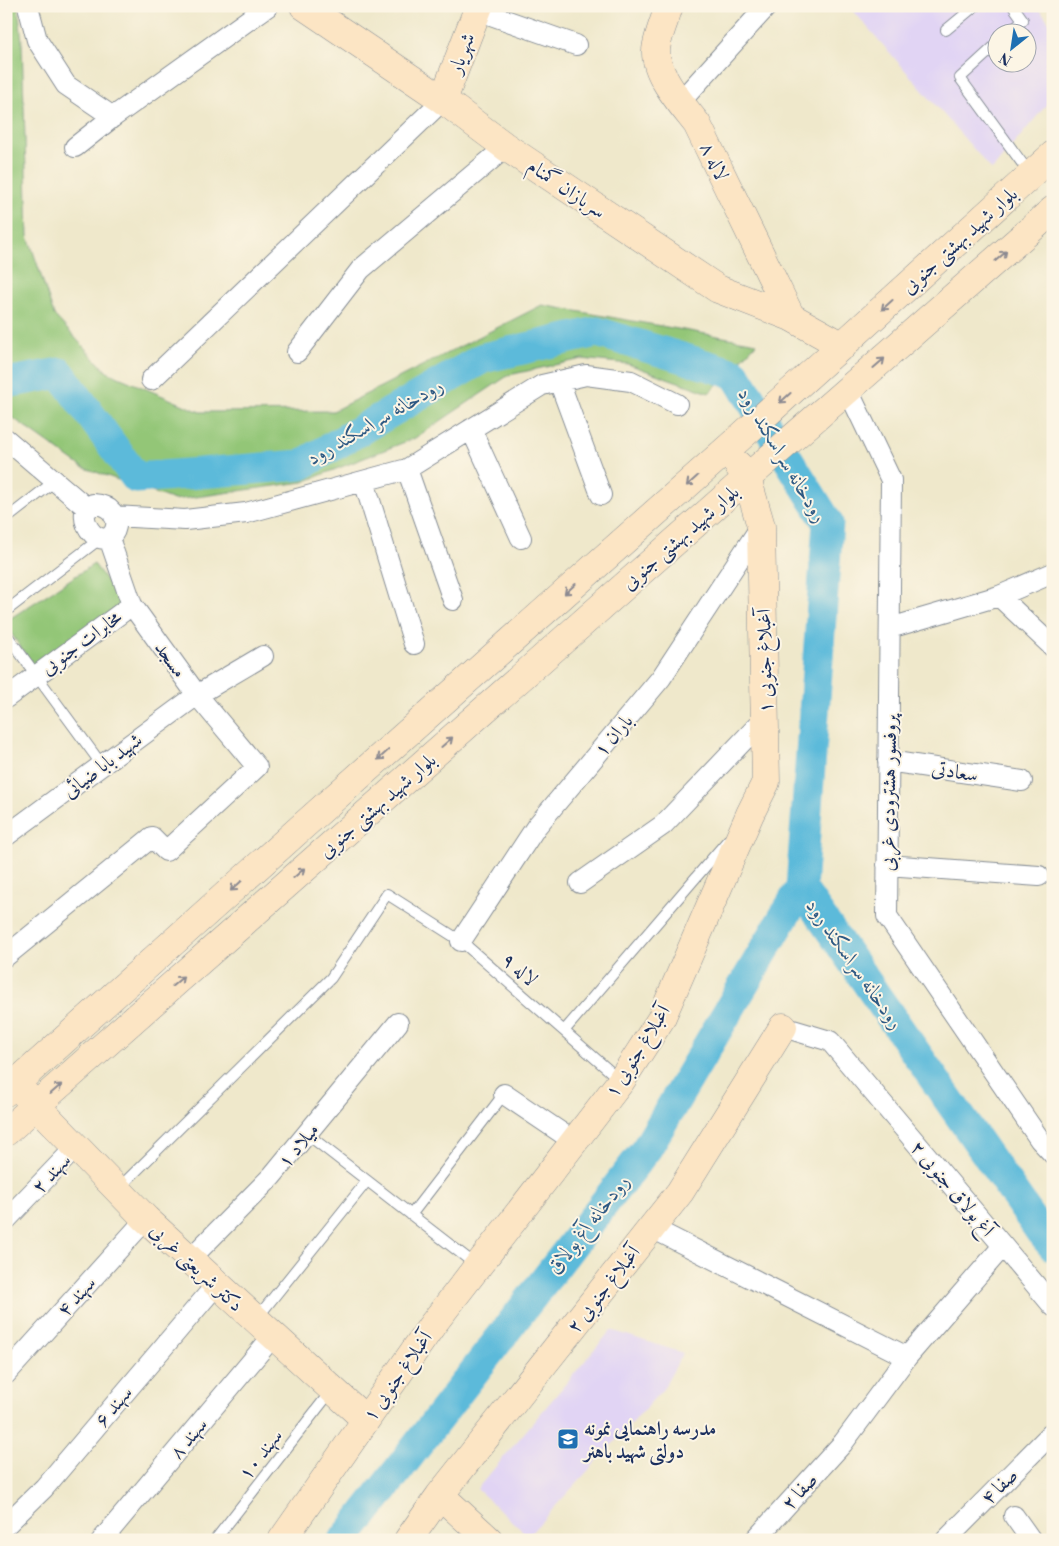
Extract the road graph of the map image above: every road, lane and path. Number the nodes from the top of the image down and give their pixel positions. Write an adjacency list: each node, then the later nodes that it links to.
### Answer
1 (28, 6): 15 (street)
2 (268, 6): 15 (street)
3 (304, 6): 13 (street, سربازان گمنام)
4 (669, 6): 14 (street, لاله ۸)
5 (767, 6): 14 (street)
6 (976, 6): 10 (lane)
7 (1013, 6): 9 (lane)
8 (478, 8): 11 (street); 13 (street, شهریار)
9 (1021, 22)
10 (946, 30)
11 (576, 46)
12 (986, 53): 19 (lane)
13 (444, 100): 17 (street, سربازان گمنام); 24 (street)
14 (680, 102): 21 (street, لاله ۸)
15 (113, 116): 16 (street)
16 (75, 147)
17 (506, 147): 21 (street, سربازان گمنام); 23 (street)
18 (1053, 155): 19 (street, بلوار شهید بهشتی جنوبی)
19 (1030, 175): 22 (street, بلوار شهید بهشتی جنوبی, one-way to 22)
20 (1053, 210): 26 (street, بلوار شهید بهشتی جنوبی, one-way to 20)
21 (791, 317): 22 (street, سربازان گمنام)
22 (843, 346): 30 (street, بلوار شهید بهشتی جنوبی, one-way to 30)
23 (297, 352)
24 (151, 380)
25 (559, 381): 27 (street); 28 (street); 35 (street)
26 (845, 393): 32 (street, بلوار شهید بهشتی جنوبی); 47 (street, پروفسور هشترودی غربی)
27 (677, 404)
28 (471, 429): 31 (street); 41 (street)
29 (6, 439): 33 (street)
30 (736, 442): 32 (street, آغبلاغ جنوبی ۱); 70 (street, بلوار شهید بهشتی جنوبی, one-way to 70)
31 (407, 469): 34 (street); 44 (street)
32 (756, 470): 39 (street, آغبلاغ جنوبی ۱); 72 (street, بلوار شهید بهشتی جنوبی, one-way to 32)
33 (55, 481): 36 (street); 38 (lane)
34 (364, 481): 37 (street); 49 (street)
35 (600, 495)
36 (88, 508): 37 (street); 40 (street)
37 (114, 516): 40 (street)
38 (6, 519)
39 (761, 526): 55 (street, آغبلاغ جنوبی ۱); 64 (street, باران ۱)
40 (105, 538): 45 (street, مسجد); 46 (lane)
41 (521, 538)
42 (1053, 573): 43 (street)
43 (999, 596): 47 (street); 50 (street)
44 (453, 600)
45 (132, 605): 52 (street, مخابرات جنوبی); 53 (street, مسجد)
46 (6, 611)
47 (890, 628): 56 (street, پروفسور هشترودی غربی)
48 (6, 634): 52 (lane)
49 (414, 644)
50 (1053, 647)
51 (263, 656): 53 (street, شهيد بابا ضيائی)
52 (37, 675): 54 (street, مخابرات جنوبی); 57 (lane)
53 (197, 695): 57 (street, شهيد بابا ضيائی); 65 (street, مسجد)
54 (6, 698)
55 (765, 718): 59 (street, آغبلاغ جنوبی ۱); 63 (street)
56 (888, 761): 58 (street, سعادتی); 61 (street, پروفسور هشترودی غربی)
57 (102, 765): 60 (street, شهيد بابا ضيائی)
58 (1022, 781)
59 (750, 814): 68 (lane); 69 (street, آغبلاغ جنوبی ۱)
60 (6, 836)
61 (888, 865): 62 (street); 77 (street, پروفسور هشترودی غربی)
62 (1039, 876)
63 (580, 883)
64 (461, 941): 68 (lane, لاله ۹); 79 (lane, لاله ۹)
65 (6, 956)
66 (398, 1023): 74 (street, میلاد ۱)
67 (783, 1027): 83 (street, آغبلاغ جنوبی ۲); 84 (street, آغ بولاق جنوبی ۲)
68 (564, 1031): 69 (lane, لاله ۹)
69 (621, 1081): 75 (street, آغبلاغ جنوبی ۱)
70 (9, 1083): 72 (street, دکتر شریعتی غربی)
71 (504, 1094): 75 (street); 80 (lane)
72 (36, 1106): 73 (street, بلوار شهید بهشتی جنوبی); 76 (street, دکتر شریعتی غربی)
73 (6, 1132)
74 (307, 1134): 78 (lane); 85 (street, میلاد ۱)
75 (575, 1142): 86 (street, آغبلاغ جنوبی ۱)
76 (76, 1147): 79 (street, دکتر شریعتی غربی); 81 (street, سهند ۲)
77 (1053, 1154)
78 (367, 1181): 80 (lane); 89 (lane)
79 (117, 1190): 82 (street, دکتر شریعتی غربی)
80 (411, 1215): 86 (lane)
81 (6, 1220)
82 (146, 1220): 85 (street, دکتر شریعتی غربی); 91 (street, سهند ۴)
83 (652, 1228): 90 (street); 96 (street, آغبلاغ جنوبی ۲)
84 (1003, 1246): 88 (street); 90 (street, آغ بولاق جنوبی ۲)
85 (189, 1260): 87 (street, دکتر شریعتی غربی)
86 (478, 1267): 93 (street, آغبلاغ جنوبی ۱)
87 (216, 1285): 89 (street, دکتر شریعتی غربی); 98 (street, سهند ۶)
88 (1053, 1306)
89 (264, 1328): 92 (street, دکتر شریعتی غربی); 99 (street, سهند ۸)
90 (908, 1357): 95 (street, آغ بولاق جنوبی ۲)
91 (6, 1374)
92 (332, 1389): 93 (street, دکتر شریعتی غربی); 100 (lane, سهند ۱۰)
93 (366, 1420): 101 (street, آغبلاغ جنوبی ۱)
94 (1053, 1432): 105 (street, صفا ۴)
95 (843, 1443): 104 (street, صفا ۲)
96 (440, 1495): 102 (street, آغبلاغ جنوبی ۲); 103 (street)
97 (1014, 1516): 106 (street)
98 (6, 1525)
99 (102, 1540)
100 (215, 1540)
101 (282, 1540)
102 (408, 1540)
103 (489, 1540)
104 (755, 1540)
105 (946, 1540)
106 (1031, 1540)

